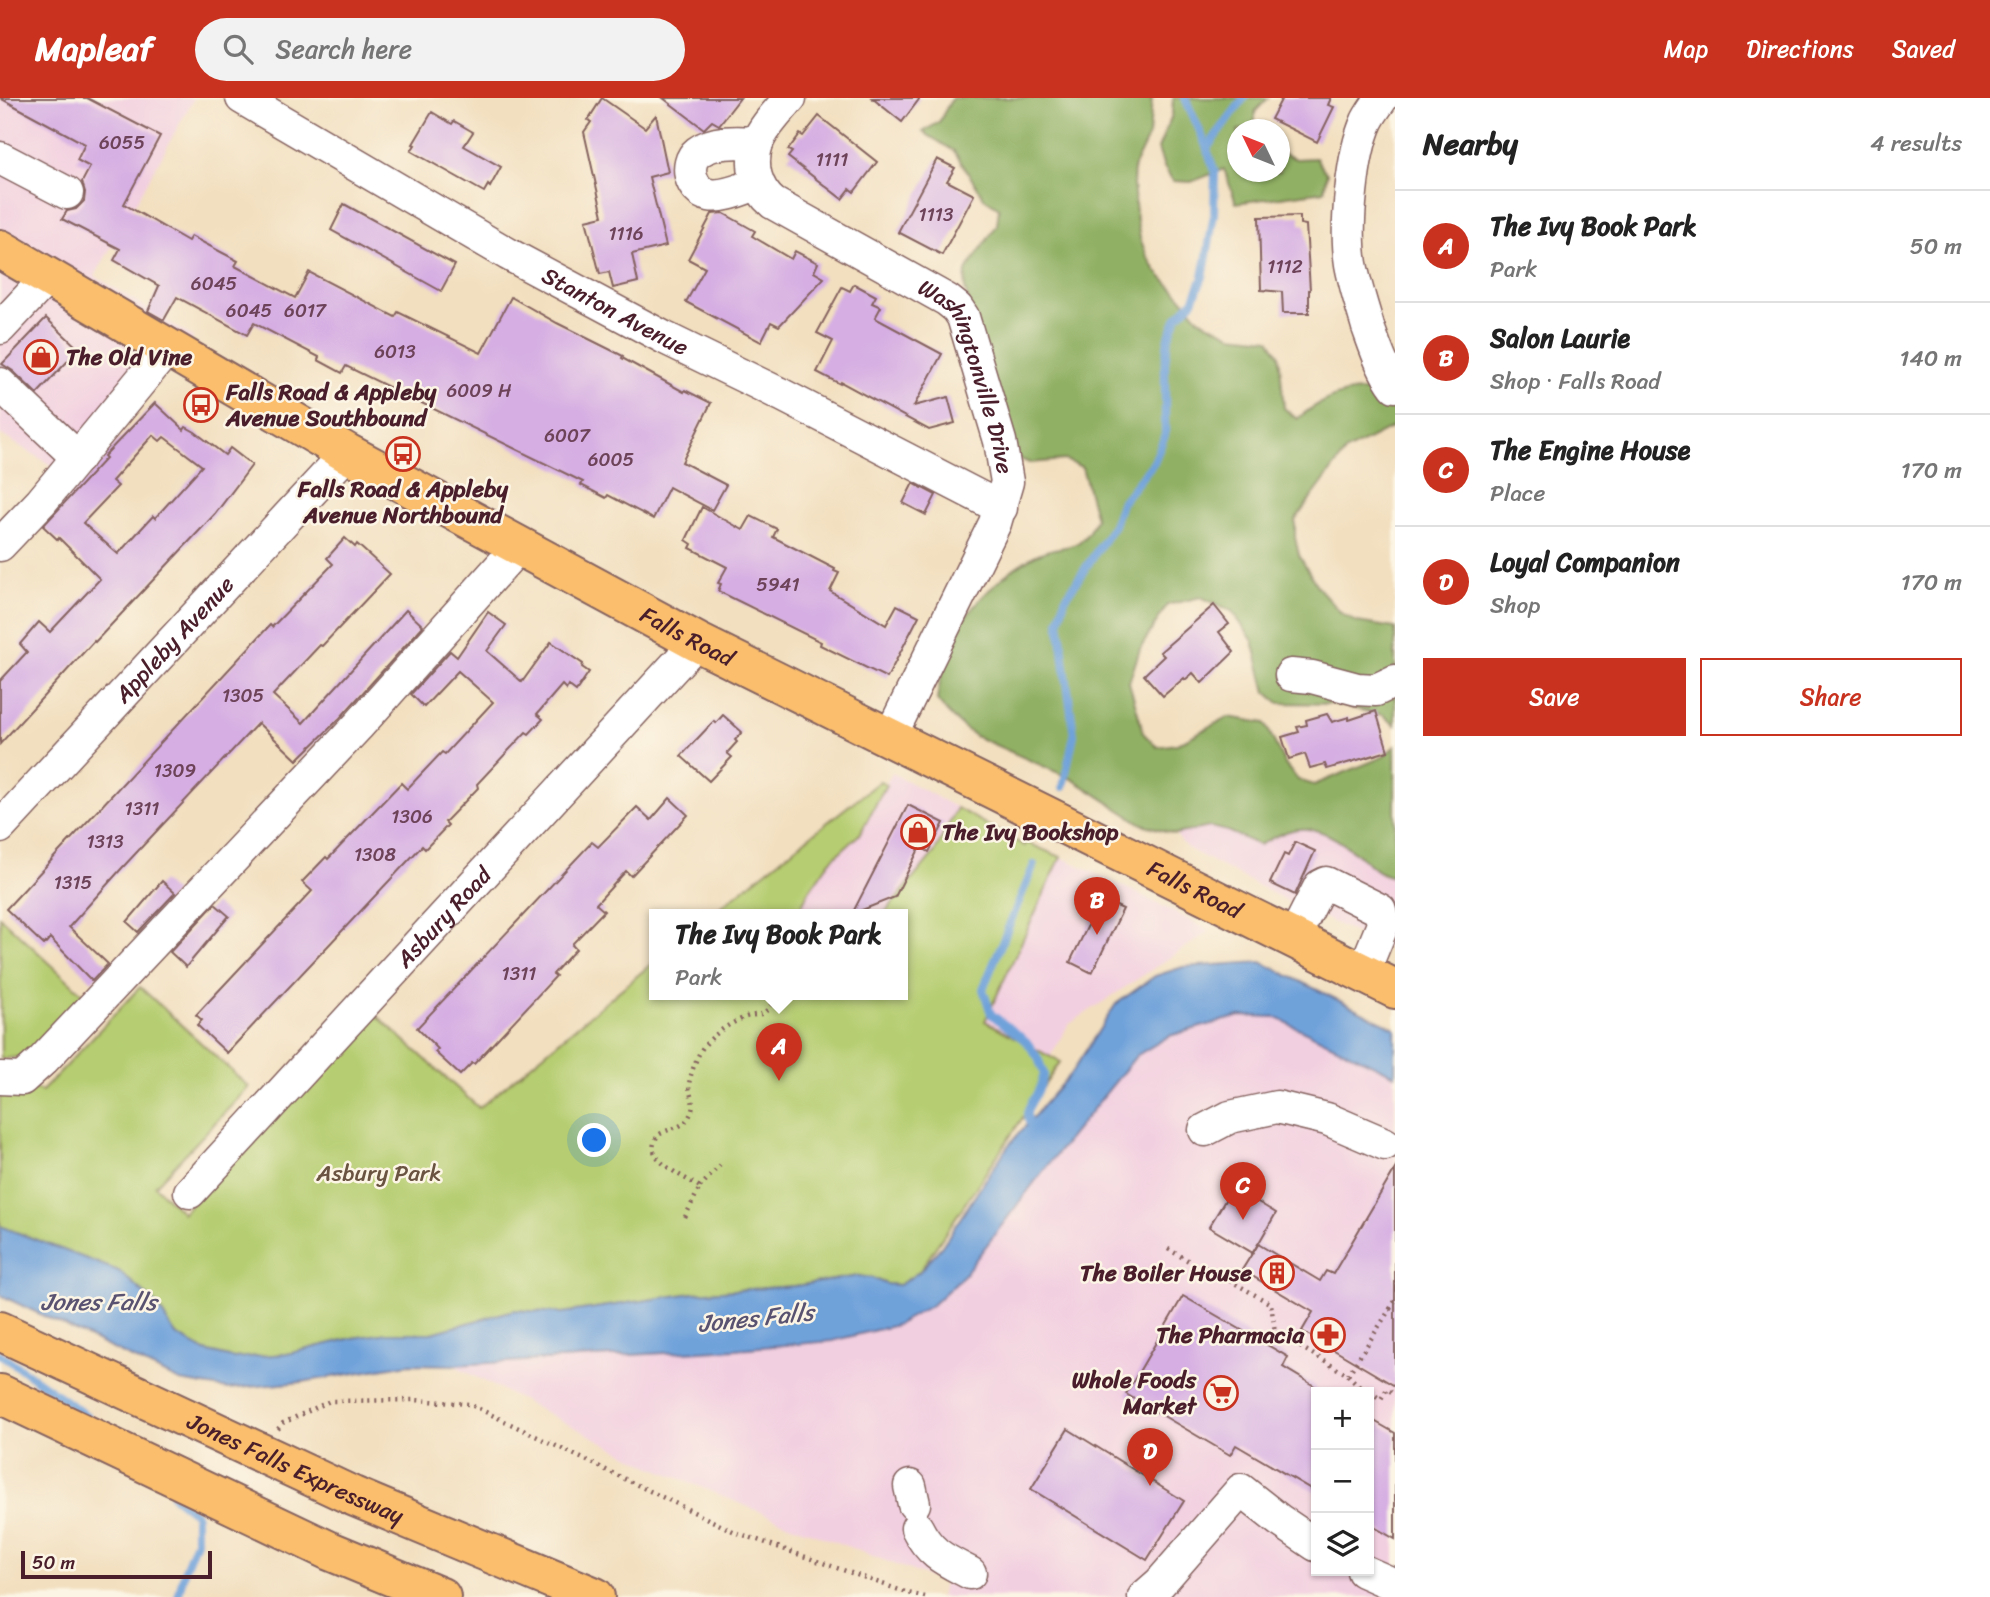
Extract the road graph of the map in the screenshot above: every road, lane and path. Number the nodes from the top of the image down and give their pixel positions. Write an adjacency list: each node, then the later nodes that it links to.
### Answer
1 (242, 98): 16 (street, Stanton Avenue)
2 (790, 98): 4 (street)
3 (1381, 98): 13 (street)
4 (757, 143): 6 (street); 6 (street)
5 (0, 158): 7 (street)
6 (757, 184): 16 (street, Washingtonville Drive)
7 (67, 194)
8 (0, 249): 9 (main road, Falls Road)
9 (47, 278): 10 (street); 11 (main road, Falls Road)
10 (0, 328)
11 (167, 349): 14 (main road, Falls Road); 15 (street)
12 (0, 383): 15 (street)
13 (1395, 386)
14 (346, 453): 18 (main road, Falls Road); 23 (street, Appleby Avenue)
15 (78, 458): 17 (street)
16 (1001, 508): 22 (street, Washingtonville Drive)
17 (0, 545)
18 (519, 546): 19 (main road, Falls Road); 27 (street)
19 (697, 642): 22 (main road, Falls Road); 32 (street, Asbury Road)
20 (1291, 675): 21 (street)
21 (1395, 681)
22 (889, 738): 24 (main road, Falls Road)
23 (0, 827)
24 (1293, 939): 25 (main road, Falls Road); 25 (street)
25 (1379, 981)
26 (774, 1000): 31 (path)
27 (0, 1078)
28 (1205, 1130): 29 (street)
29 (1385, 1144)
30 (723, 1161): 31 (path)
31 (700, 1187): 33 (path)
32 (190, 1192)
33 (685, 1217)
34 (1168, 1249): 38 (path)
35 (1395, 1301): 36 (path)
36 (1393, 1311): 38 (path)
37 (0, 1331): 48 (main road, Jones Falls Expressway)
38 (1348, 1375): 40 (path)
39 (0, 1394): 47 (main road)
40 (1395, 1394)
41 (277, 1430): 49 (path)
42 (914, 1506): 44 (street)
43 (1311, 1542): 50 (street)
44 (970, 1573)
45 (1374, 1576): 46 (street)
46 (1395, 1585): 51 (street)
47 (441, 1597)
48 (595, 1597)
49 (925, 1597)
50 (1144, 1597)
51 (1381, 1597)

